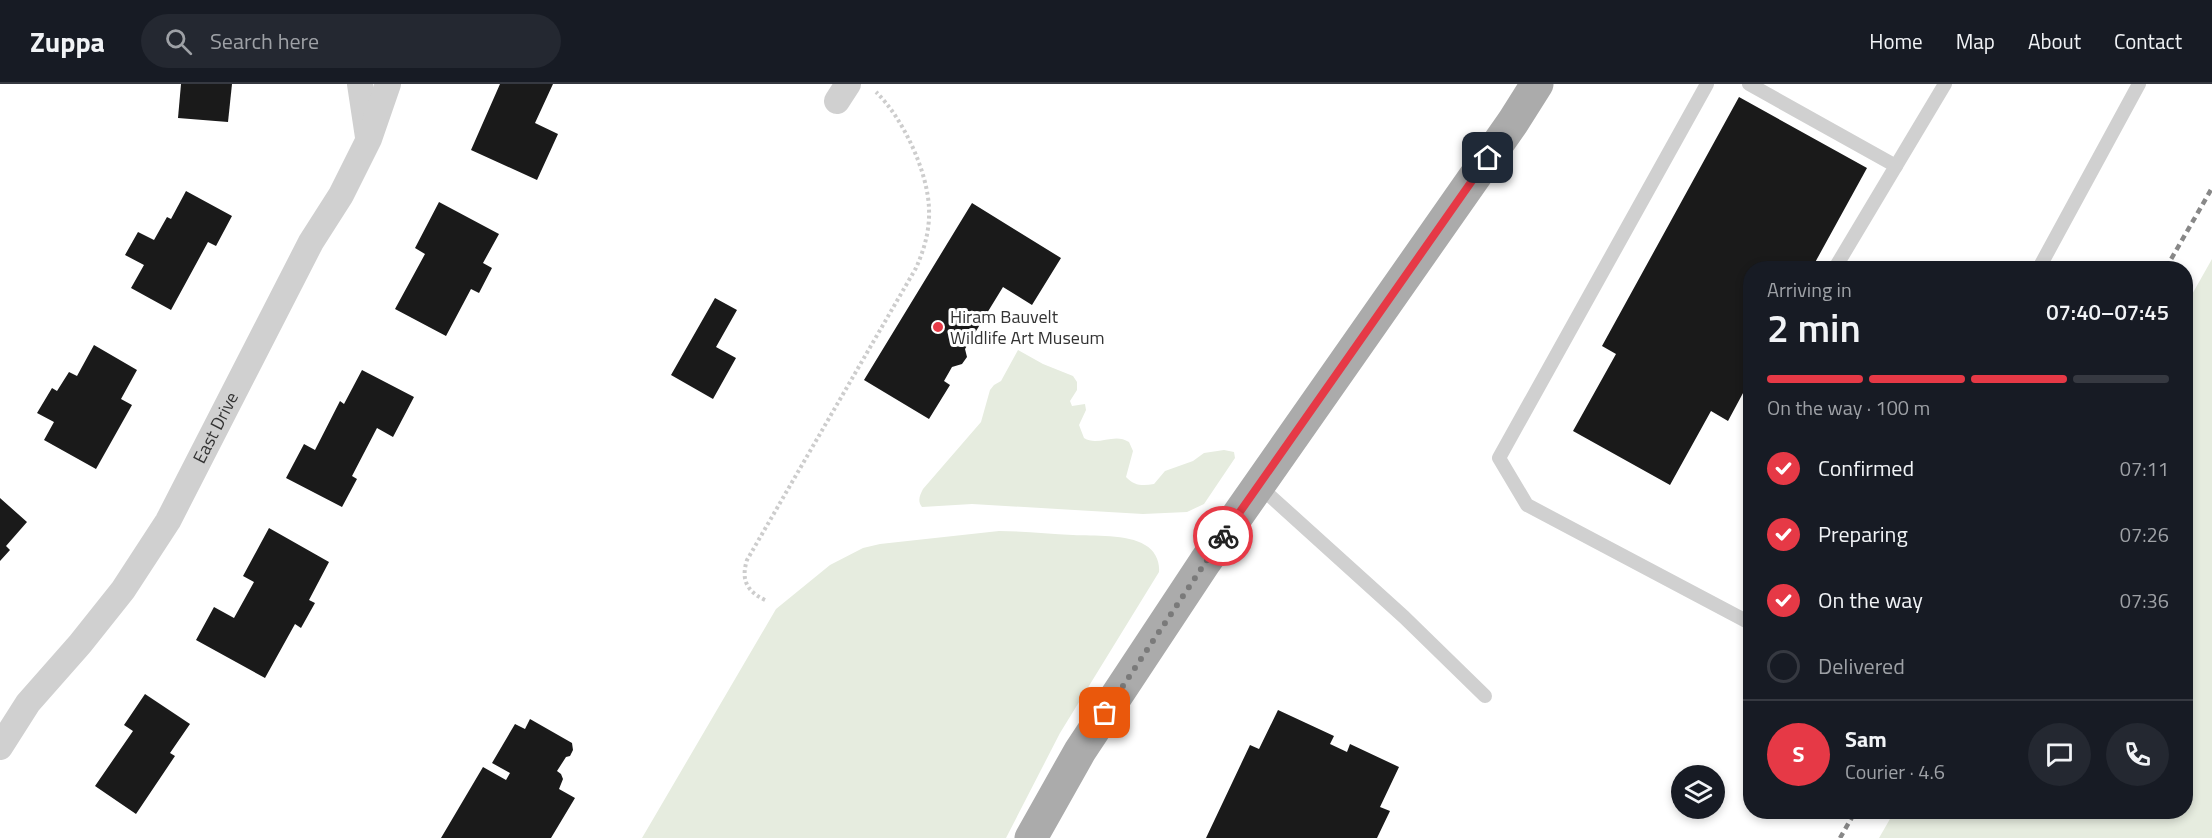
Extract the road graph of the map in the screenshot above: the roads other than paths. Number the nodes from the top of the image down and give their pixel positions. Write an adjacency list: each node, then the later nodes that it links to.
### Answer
1 (360, 84): 8 (street)
2 (388, 84): 8 (street, East Drive)
3 (1537, 84): 12 (main road)
4 (1707, 84): 13 (lane)
5 (1749, 84): 9 (lane)
6 (1945, 84): 9 (lane)
7 (2139, 84): 11 (lane)
8 (369, 139): 15 (street, East Drive)
9 (1896, 166): 10 (lane)
10 (1839, 261)
11 (2043, 261)
12 (1258, 485): 14 (lane); 16 (main road)
13 (1743, 619)
14 (1485, 696)
15 (0, 747)
16 (1031, 838)

